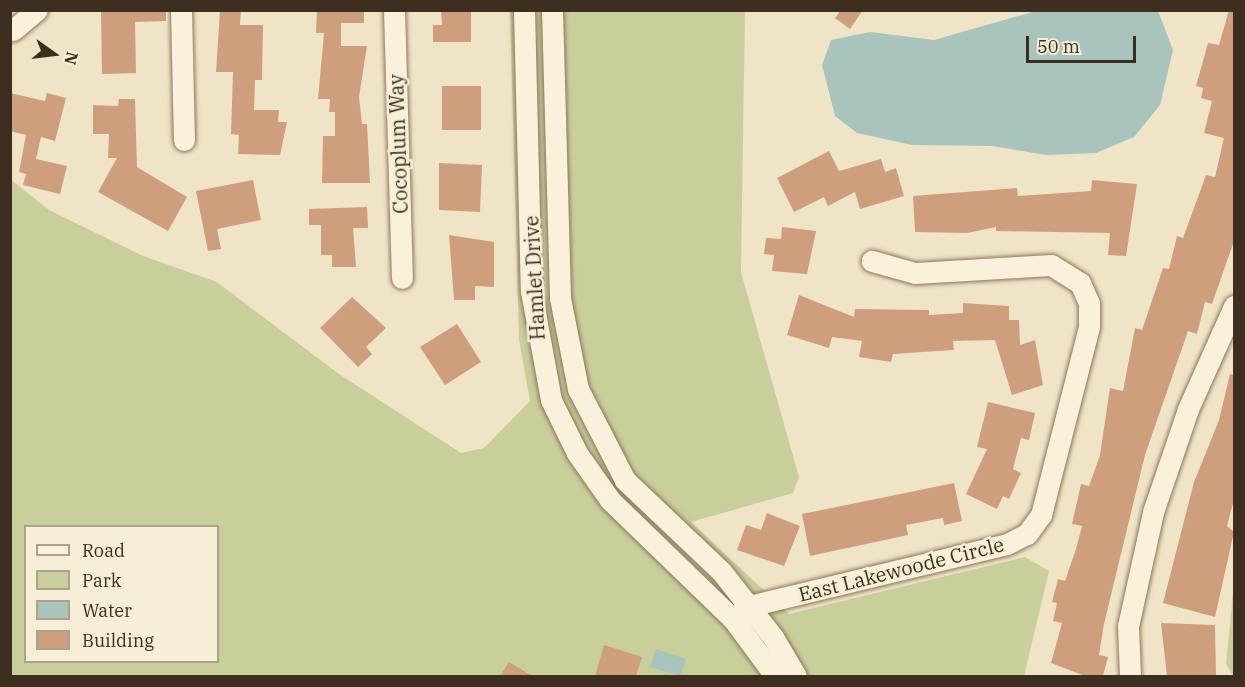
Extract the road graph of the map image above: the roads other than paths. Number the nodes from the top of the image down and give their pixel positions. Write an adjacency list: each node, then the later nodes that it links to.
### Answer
1 (37, 10): 6 (street)
2 (181, 10): 7 (street)
3 (394, 10): 9 (street, Cocoplum Way)
4 (524, 10): 12 (street, Hamlet Drive)
5 (552, 10): 11 (street, Hamlet Drive)
6 (13, 30)
7 (184, 140)
8 (872, 261): 11 (street, East Lakewoode Circle)
9 (402, 278)
10 (1234, 306): 15 (street)
11 (749, 606): 12 (street, East Lakewoode Circle); 14 (street, Hamlet Drive)
12 (733, 619): 13 (street, Hamlet Drive)
13 (775, 676)
14 (796, 676)
15 (1130, 676)

